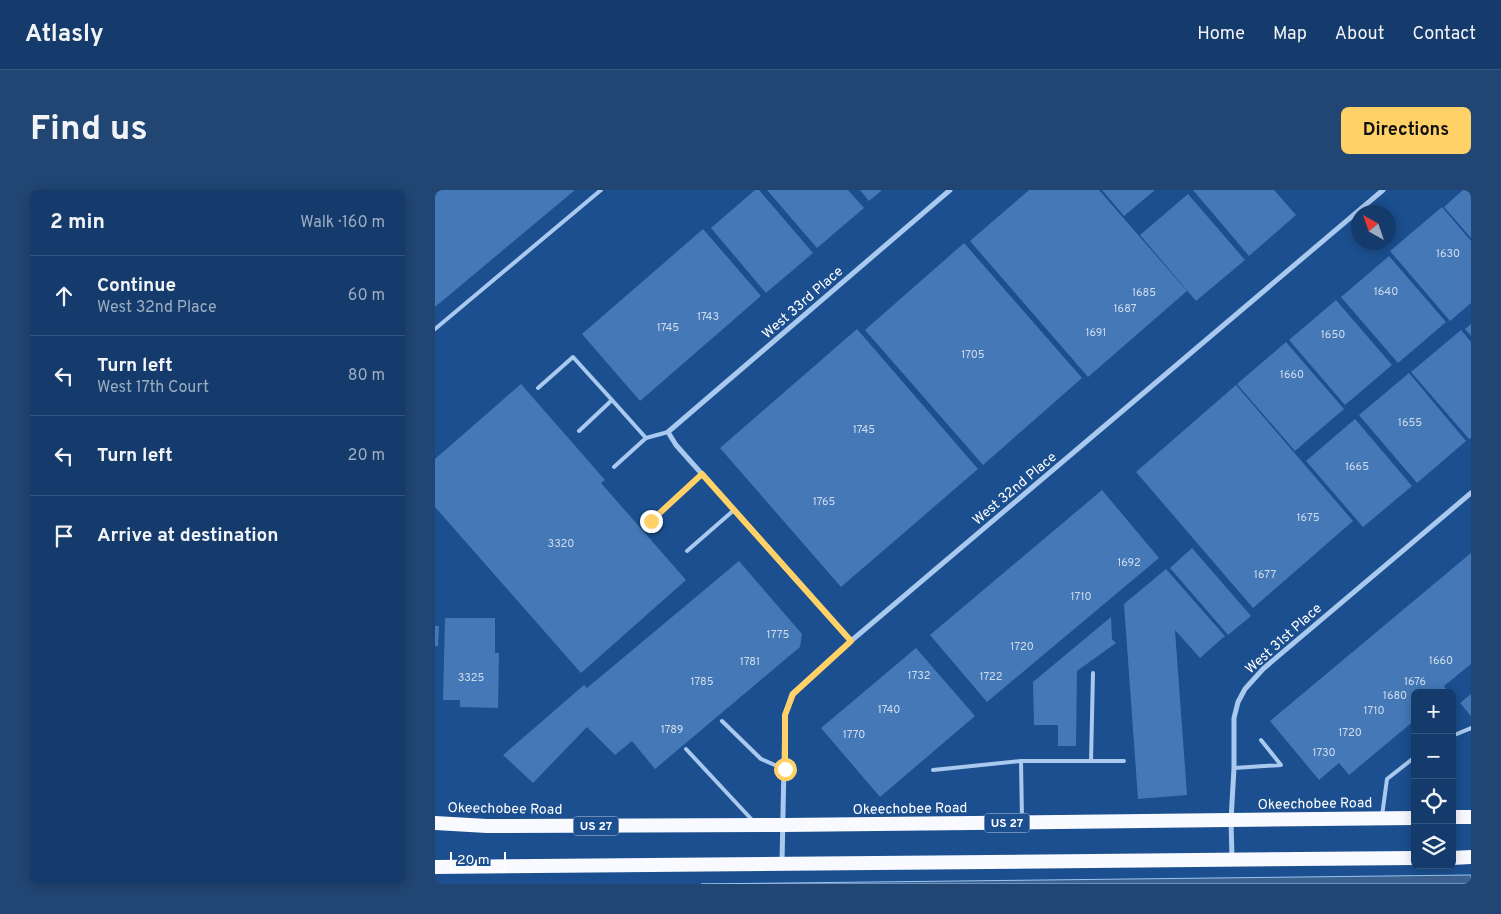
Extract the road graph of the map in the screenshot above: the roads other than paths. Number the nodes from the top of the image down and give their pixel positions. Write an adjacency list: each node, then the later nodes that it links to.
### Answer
1 (601, 190): 4 (lane)
2 (950, 190): 8 (street, West 33rd Place)
3 (1383, 190): 16 (street, West 32nd Place)
4 (435, 329)
5 (539, 388): 6 (lane)
6 (612, 400): 7 (lane); 9 (lane)
7 (579, 431)
8 (668, 432): 9 (lane); 11 (street)
9 (646, 438): 10 (lane)
10 (614, 468)
11 (702, 474): 13 (street); 14 (lane)
12 (1471, 493): 27 (street, West 31st Place)
13 (735, 510): 15 (lane); 16 (street)
14 (651, 521)
15 (687, 551)
16 (851, 641): 28 (street, West 32nd Place)
17 (1093, 673): 25 (lane)
18 (722, 721): 28 (lane)
19 (1471, 728): 20 (lane)
20 (1456, 734)
21 (1261, 740): 27 (lane)
22 (686, 749): 37 (lane)
23 (1411, 760): 32 (lane)
24 (1021, 761): 25 (lane); 29 (lane); 35 (lane)
25 (1091, 761): 26 (lane)
26 (1124, 761)
27 (1234, 768): 34 (street, West 31st Place)
28 (785, 769): 38 (street, West 32nd Place)
29 (933, 770)
30 (1456, 817): 31 (highway)
31 (1471, 817)
32 (1381, 818): 33 (highway, Okeechobee Road / US 27); 34 (highway, Okeechobee Road / US 27)
33 (1411, 818)
34 (1231, 820): 35 (highway, Okeechobee Road / US 27); 42 (street, West 31st Place)
35 (1022, 822): 38 (highway, Okeechobee Road / US 27)
36 (435, 823): 37 (highway, Okeechobee Road / US 27)
37 (758, 825): 38 (highway, Okeechobee Road / US 27)
38 (784, 825): 43 (street, West 32nd Place)
39 (1471, 857): 41 (highway)
40 (1411, 858): 42 (highway)
41 (1456, 858)
42 (1232, 860): 43 (highway)
43 (782, 864): 44 (highway)
44 (435, 867)

